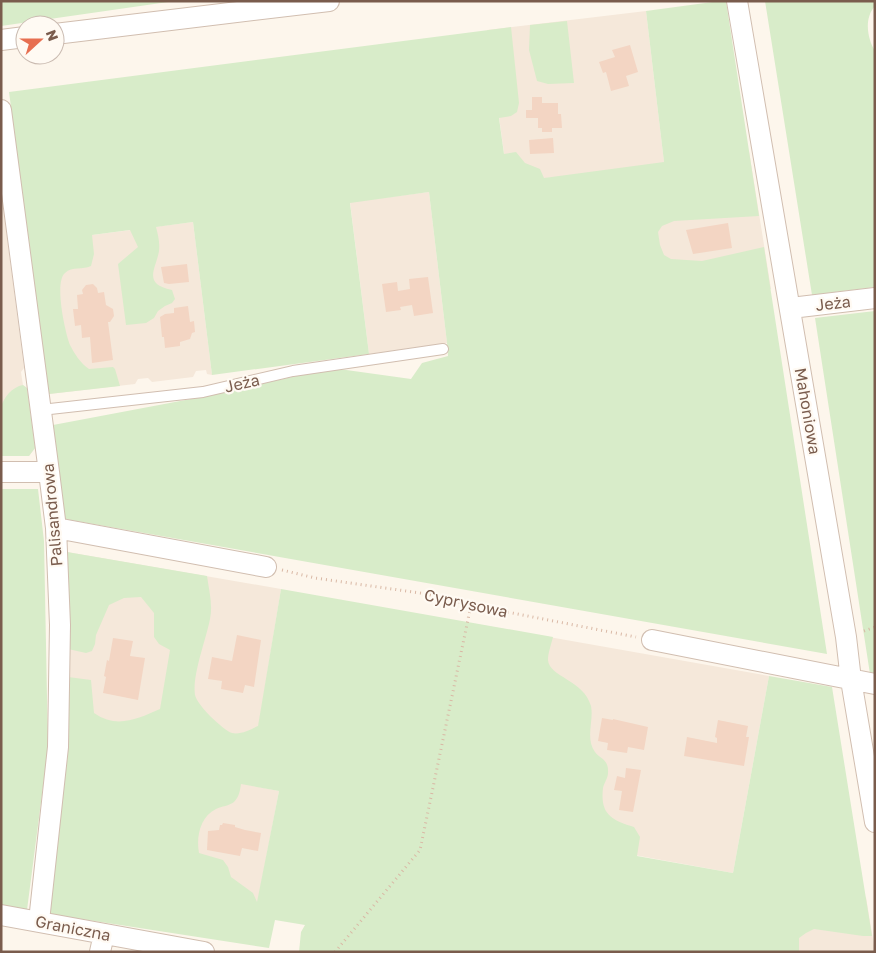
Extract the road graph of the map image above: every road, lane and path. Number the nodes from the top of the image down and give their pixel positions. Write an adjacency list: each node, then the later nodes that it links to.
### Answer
1 (329, 1): 3 (street)
2 (737, 1): 8 (street, Mahoniowa)
3 (65, 33)
4 (15, 39): 5 (street)
5 (1, 40)
6 (1, 110): 10 (street, Palisandrowa)
7 (875, 298): 8 (street, Jeża)
8 (791, 308): 17 (street, Mahoniowa)
9 (443, 349): 10 (lane, Jeża)
10 (41, 410): 12 (street, Palisandrowa)
11 (1, 472): 12 (street)
12 (49, 472): 13 (street, Palisandrowa)
13 (56, 528): 14 (street); 21 (street, Palisandrowa)
14 (266, 567): 15 (path, Cyprysowa)
15 (471, 605): 16 (path, Cyprysowa); 24 (path)
16 (652, 640): 17 (street)
17 (851, 680): 18 (street); 19 (street, Mahoniowa)
18 (875, 684)
19 (875, 822)
20 (1, 915): 21 (street, Graniczna)
21 (39, 921): 22 (street, Graniczna)
22 (102, 943): 23 (street, Graniczna)
23 (204, 952)
24 (335, 952)

